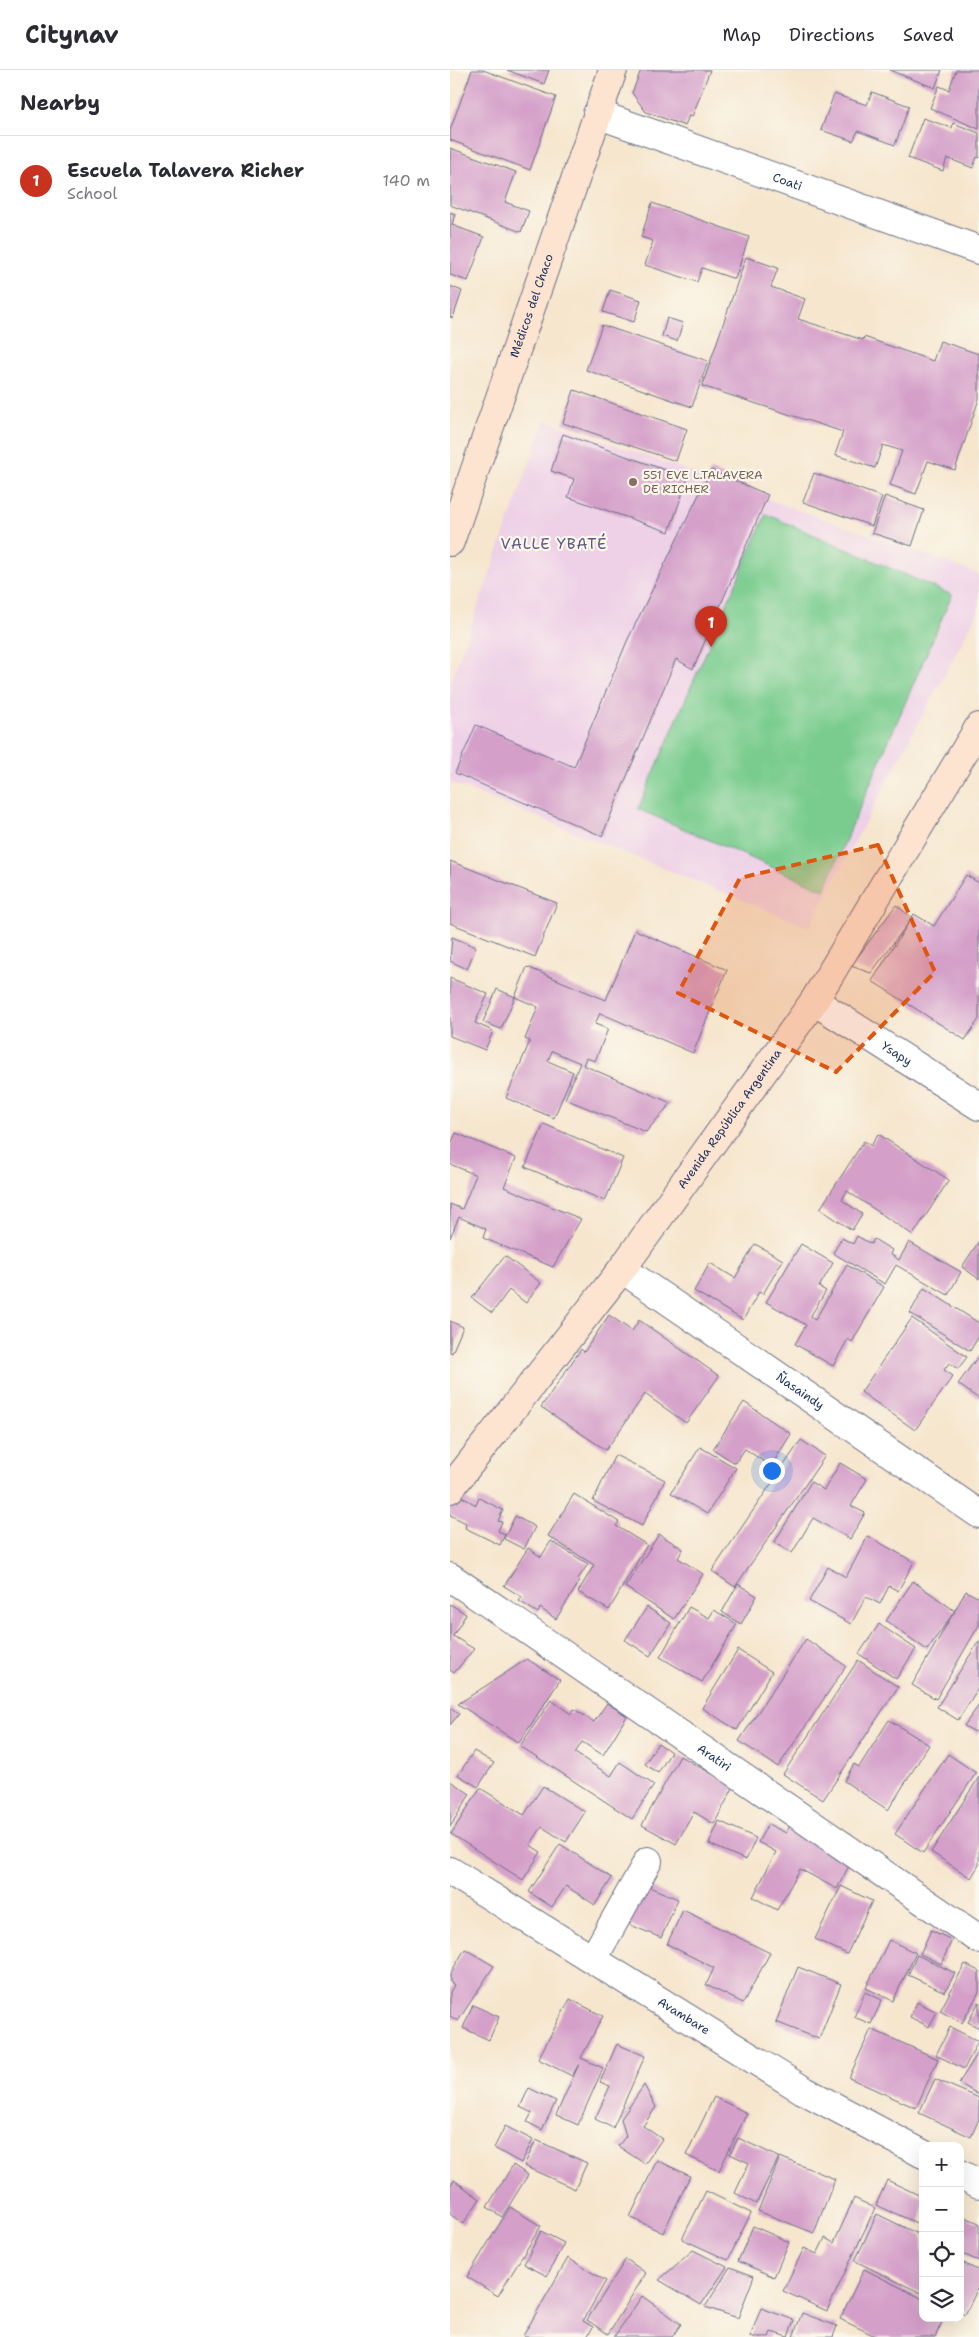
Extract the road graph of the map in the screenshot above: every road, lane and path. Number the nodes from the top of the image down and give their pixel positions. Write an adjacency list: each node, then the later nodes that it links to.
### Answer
1 (613, 70): 2 (main road, Médicos del Chaco)
2 (597, 114): 3 (street, Coati); 4 (main road, Médicos del Chaco)
3 (979, 250)
4 (450, 542)
5 (979, 727): 6 (main road, Avenida República Argentina)
6 (814, 1001): 7 (street, Ysapy); 8 (main road, Avenida República Argentina)
7 (979, 1106)
8 (622, 1269): 9 (main road, Avenida República Argentina); 10 (street, Ñasaindy)
9 (450, 1490)
10 (979, 1514)
11 (450, 1577): 14 (street, Aratiri)
12 (648, 1861): 15 (street)
13 (450, 1871): 15 (street, Avambare)
14 (979, 1939)
15 (594, 1959): 16 (street, Avambare)
16 (919, 2152)
17 (964, 2176): 18 (street)
18 (979, 2184)

